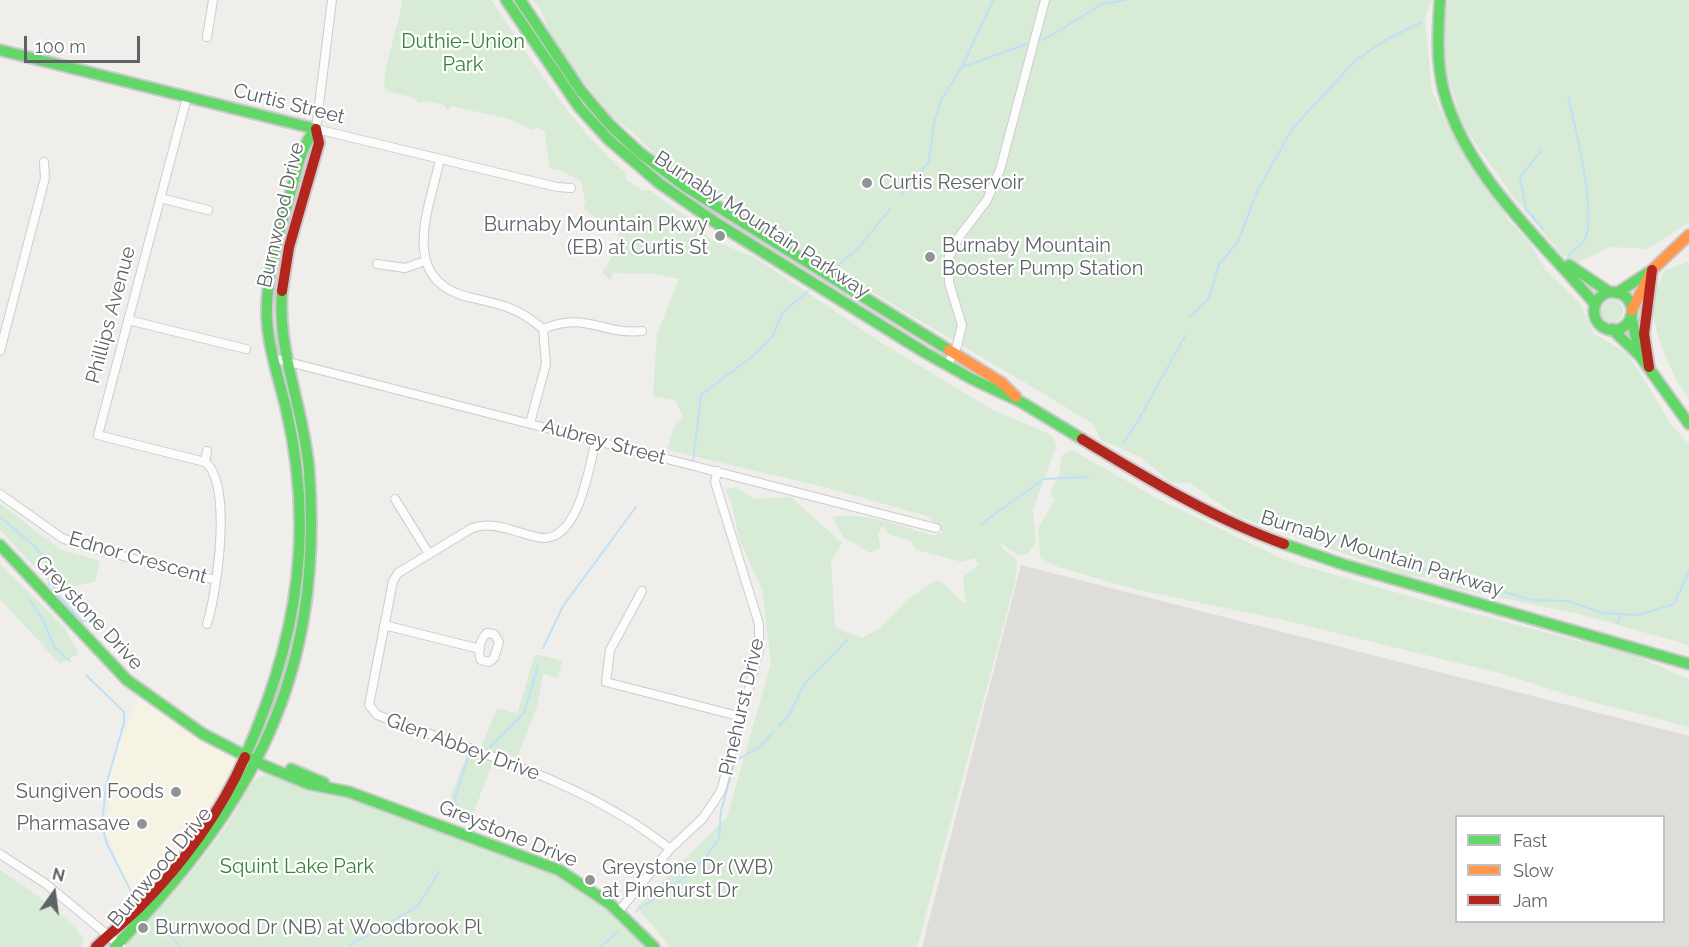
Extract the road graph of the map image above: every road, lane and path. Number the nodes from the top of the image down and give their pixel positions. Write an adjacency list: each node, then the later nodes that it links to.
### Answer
1 (213, 0): 7 (street)
2 (332, 0): 10 (street)
3 (506, 0): 34 (street, Burnaby Mountain Parkway)
4 (520, 0): 30 (street, Burnaby Mountain Parkway)
5 (1044, 0): 30 (street)
6 (1440, 0): 17 (street)
7 (207, 37)
8 (0, 50): 9 (street, Curtis Street)
9 (187, 97): 10 (street, Curtis Street); 14 (street, Phillips Avenue)
10 (316, 129): 11 (street, Curtis Street); 32 (street, Burnwood Drive); 33 (street, Burnwood Drive)
11 (440, 159): 13 (street, Curtis Street); 18 (street)
12 (44, 162): 29 (street)
13 (571, 188)
14 (160, 198): 15 (street); 24 (street, Phillips Avenue)
15 (208, 210)
16 (1689, 235): 20 (street)
17 (1556, 257): 21 (street); 22 (street)
18 (424, 261): 19 (street); 25 (street)
19 (377, 264)
20 (1652, 270): 21 (street); 23 (street); 35 (street)
21 (1613, 292): 22 (street); 23 (street)
22 (1595, 304): 26 (street)
23 (1631, 313): 26 (street); 31 (street)
24 (128, 320): 28 (street); 41 (street, Phillips Avenue)
25 (543, 328): 27 (street); 37 (street)
26 (1612, 329): 31 (street)
27 (642, 332)
28 (246, 349)
29 (0, 351)
30 (954, 354): 34 (street); 36 (street, Burnaby Mountain Parkway)
31 (1640, 356): 35 (street)
32 (273, 358): 33 (street, Aubrey Street); 55 (street, Burnwood Drive)
33 (287, 361): 37 (street, Aubrey Street); 56 (street, Burnwood Drive)
34 (948, 364): 36 (street, Burnaby Mountain Parkway)
35 (1650, 370): 38 (street)
36 (1021, 402): 53 (street, Burnaby Mountain Parkway)
37 (530, 423): 39 (street, Aubrey Street)
38 (1689, 424)
39 (596, 440): 42 (street, Aubrey Street); 47 (street, Glen Abbey Drive)
40 (207, 451): 41 (street)
41 (205, 462): 48 (street)
42 (717, 471): 45 (street, Aubrey Street); 54 (street, Pinehurst Drive)
43 (0, 495): 48 (street, Ednor Crescent)
44 (395, 500): 47 (street)
45 (936, 528)
46 (0, 545): 55 (street, Greystone Drive)
47 (429, 554): 51 (street, Glen Abbey Drive)
48 (216, 580): 50 (street)
49 (642, 591): 54 (street)
50 (207, 624)
51 (384, 624): 52 (street); 57 (street, Glen Abbey Drive)
52 (480, 649)
53 (1687, 662)
54 (742, 717): 57 (street, Pinehurst Drive)
55 (249, 753): 56 (street, Greystone Drive); 60 (street, Burnwood Drive)
56 (260, 759): 59 (street, Greystone Drive); 61 (street, Burnwood Drive)
57 (670, 849): 59 (street, Pinehurst Drive)
58 (0, 854): 60 (street)
59 (619, 910): 63 (street, Greystone Drive)
60 (107, 936): 61 (street); 62 (street)
61 (118, 946)
62 (96, 947)
63 (654, 947)

